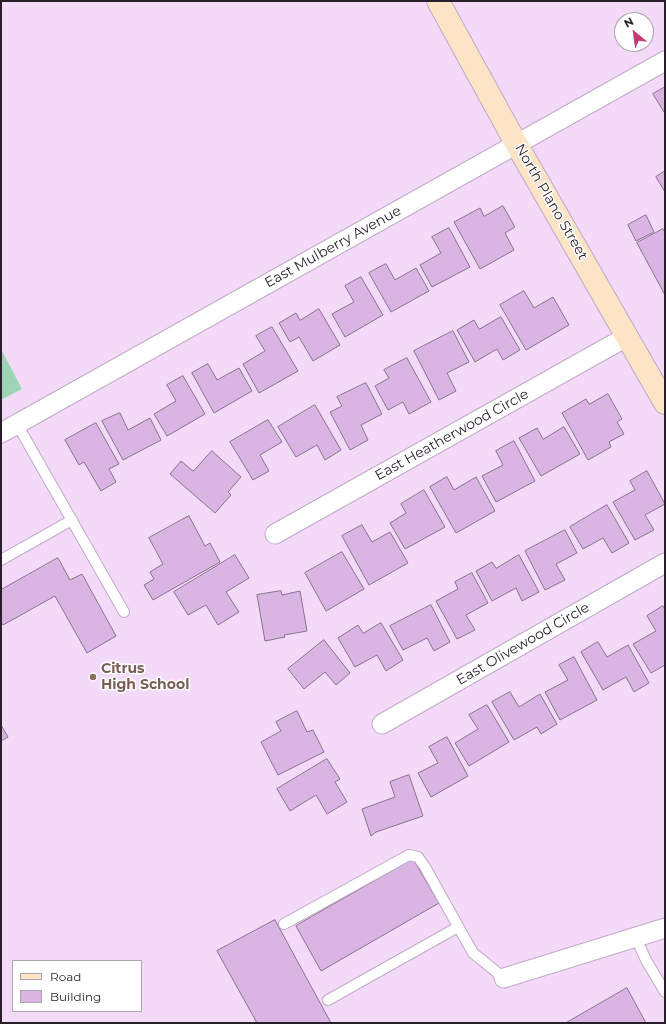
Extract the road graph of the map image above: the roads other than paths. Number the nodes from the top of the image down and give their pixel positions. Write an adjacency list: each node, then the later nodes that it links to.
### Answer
1 (438, 1): 3 (street, North Plano Street)
2 (665, 61): 3 (street, East Mulberry Avenue)
3 (517, 145): 4 (street, North Plano Street); 6 (street, East Mulberry Avenue)
4 (628, 336): 5 (street, North Plano Street); 8 (street, East Heatherwood Circle)
5 (665, 403)
6 (9, 428): 7 (lane)
7 (72, 520): 9 (lane); 11 (lane)
8 (275, 534)
9 (1, 560)
10 (665, 563): 12 (street, East Olivewood Circle)
11 (124, 612)
12 (382, 724)
13 (284, 924): 14 (lane)
14 (458, 927): 17 (lane); 19 (lane)
15 (665, 928): 16 (street)
16 (636, 938): 17 (street); 18 (lane)
17 (504, 978)
18 (665, 992)
19 (328, 1000)

